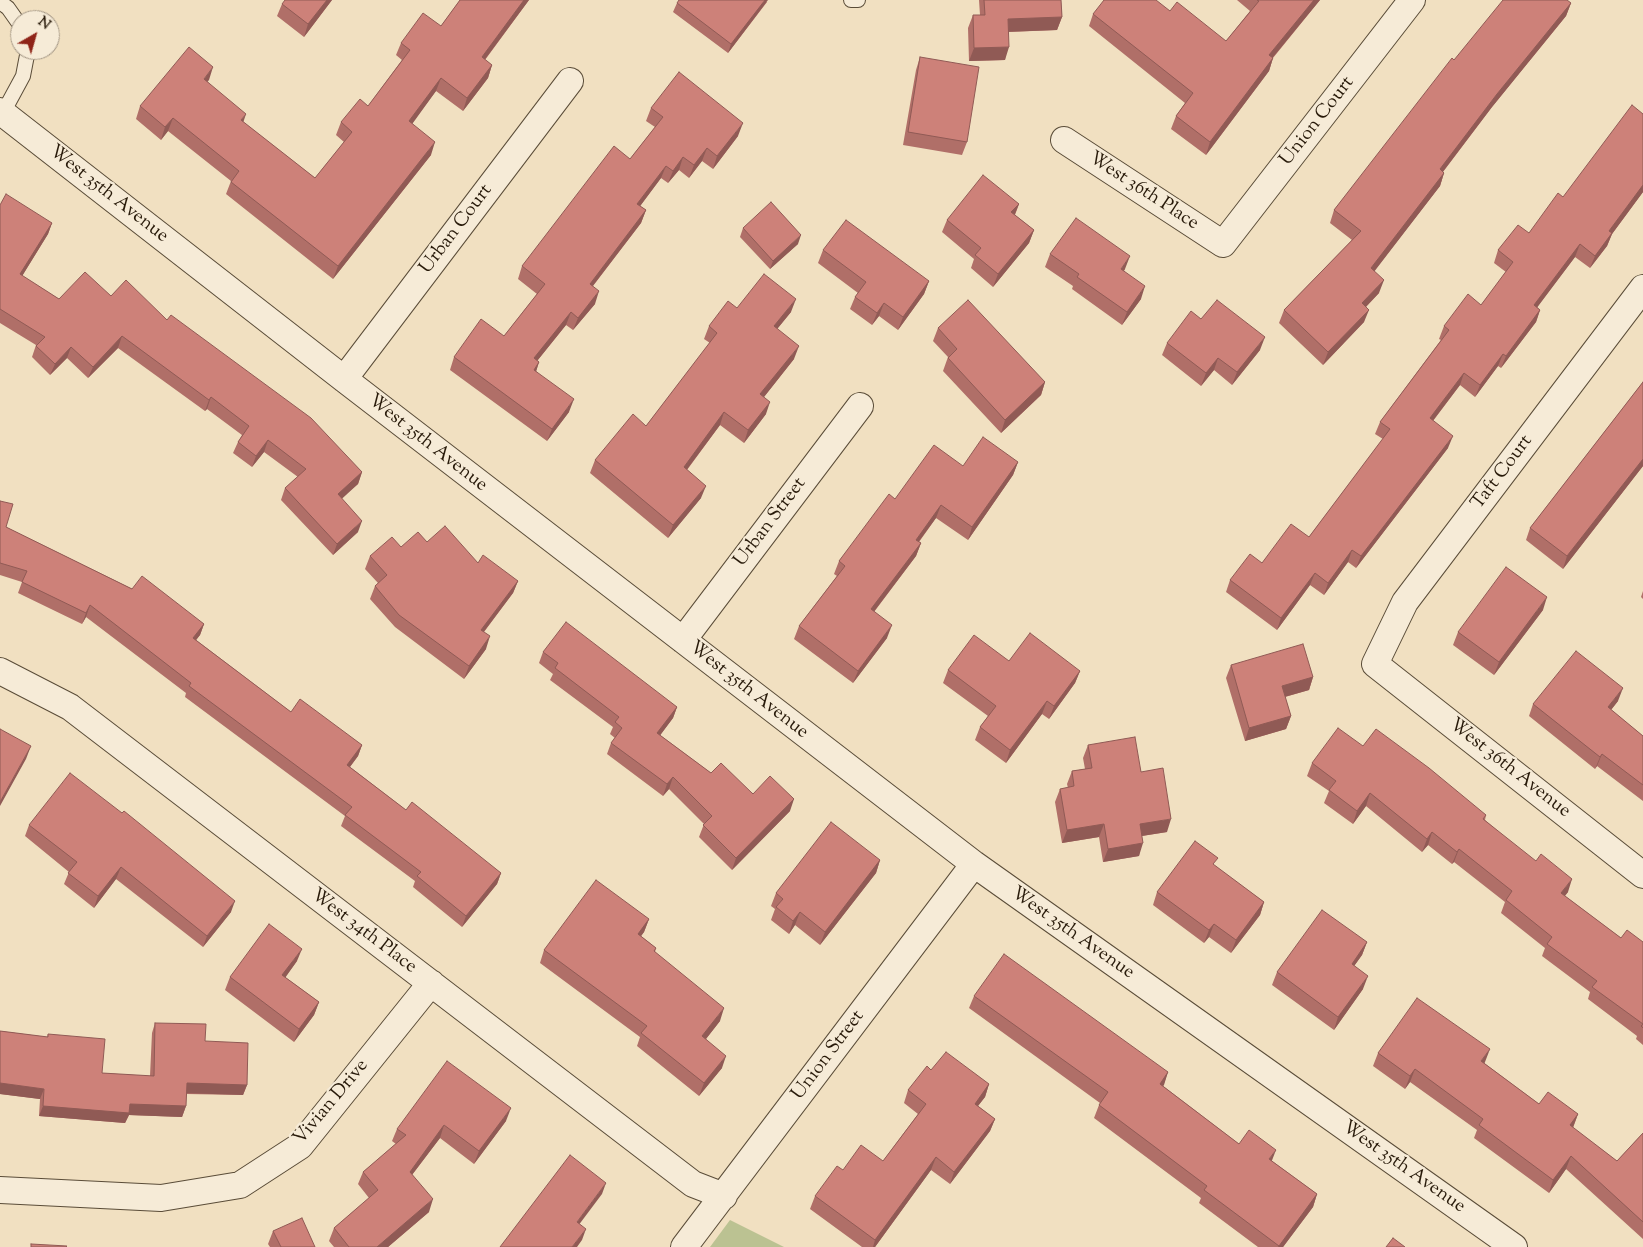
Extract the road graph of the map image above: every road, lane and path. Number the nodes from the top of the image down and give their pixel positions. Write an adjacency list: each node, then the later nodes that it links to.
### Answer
1 (850, 0): 2 (lane)
2 (858, 0)
3 (1412, 0): 10 (street, Union Court)
4 (0, 2): 5 (lane)
5 (10, 11)
6 (26, 60): 8 (lane)
7 (570, 81): 12 (street, Urban Court)
8 (2, 112): 12 (street, West 35th Avenue)
9 (1064, 140): 10 (street, West 36th Place)
10 (1223, 244)
11 (1643, 288): 15 (street, Taft Court)
12 (344, 379): 14 (street, West 35th Avenue)
13 (860, 406): 14 (street, Urban Street)
14 (683, 640): 17 (street, West 35th Avenue)
15 (1375, 664): 18 (street, West 36th Avenue)
16 (0, 671): 19 (street, West 34th Place)
17 (974, 864): 21 (street, Union Street); 23 (street, West 35th Avenue)
18 (1643, 875)
19 (430, 983): 20 (street, Vivian Drive); 21 (street, West 34th Place)
20 (0, 1190)
21 (724, 1196): 22 (street, Union Street)
22 (684, 1247)
23 (1514, 1247)

